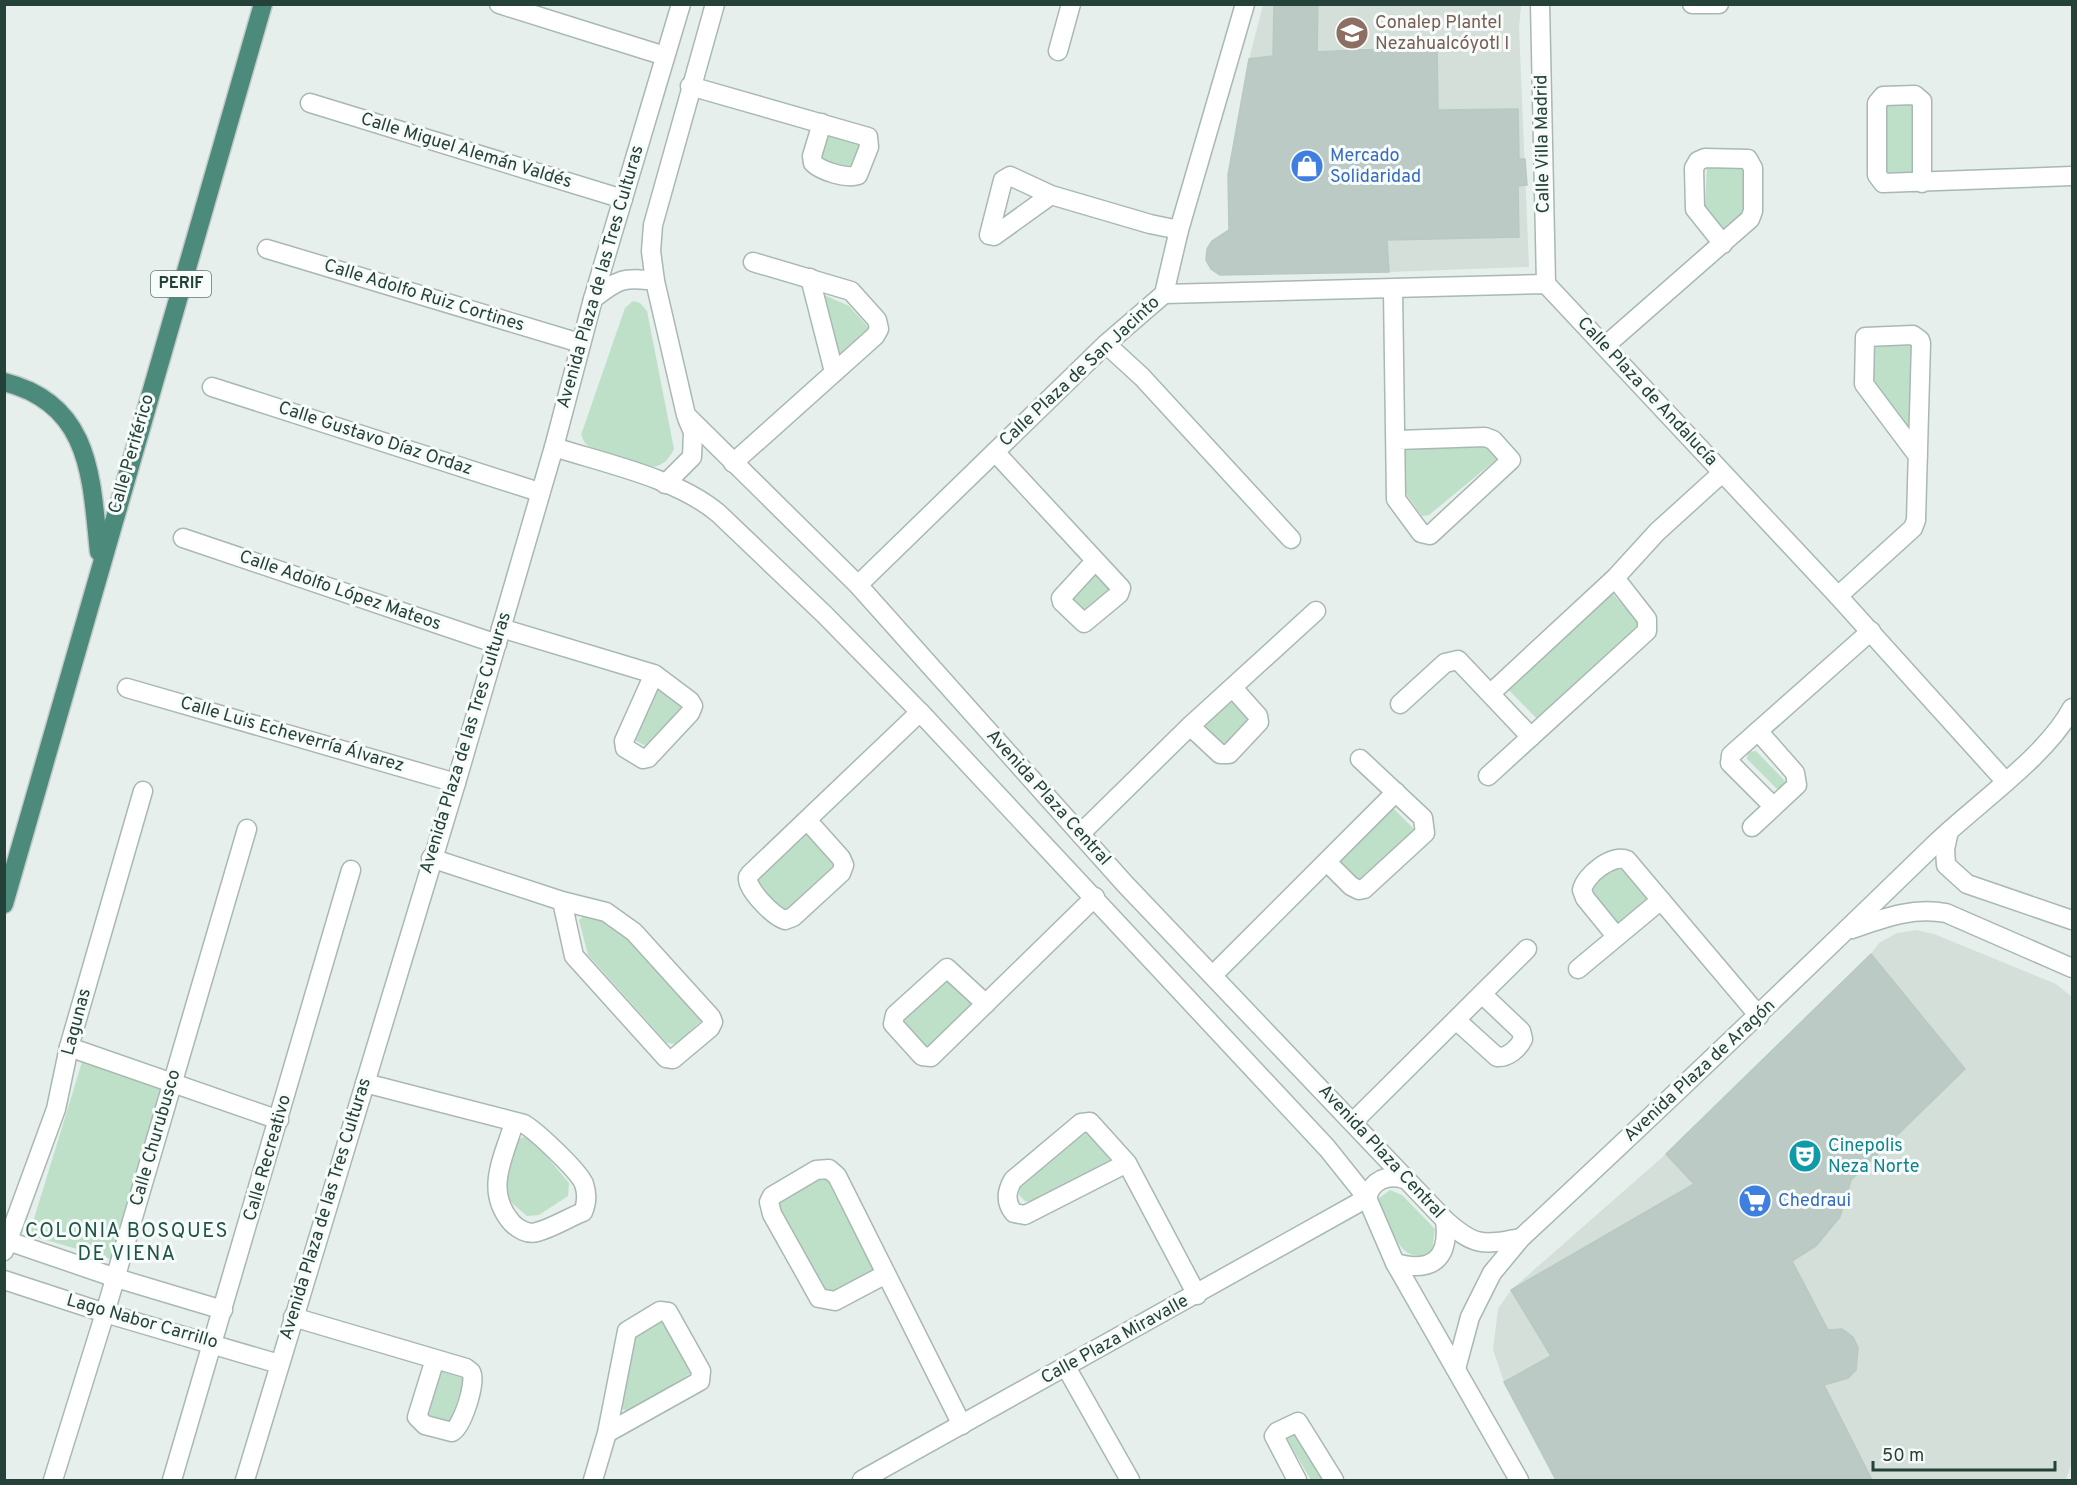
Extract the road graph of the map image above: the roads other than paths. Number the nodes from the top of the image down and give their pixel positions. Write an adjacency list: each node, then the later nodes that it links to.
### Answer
1 (263, 4): 47 (highway, Calle Periférico / PERIF)
2 (499, 4): 11 (street)
3 (681, 4): 11 (street, Avenida Plaza de las Tres Culturas)
4 (715, 4): 12 (street, Avenida Plaza de las Tres Culturas)
5 (1071, 4): 10 (street)
6 (1245, 4): 19 (street, Calle Plaza de San Jacinto)
7 (1540, 4): 25 (street, Calle Villa Madrid)
8 (1692, 4): 9 (street)
9 (1719, 4)
10 (1059, 51)
11 (665, 56): 18 (street, Avenida Plaza de las Tres Culturas)
12 (690, 86): 14 (street); 24 (street, Avenida Plaza de las Tres Culturas)
13 (310, 103): 18 (street, Calle Miguel Alemán Valdés)
14 (822, 123)
15 (2073, 176): 16 (street)
16 (1922, 183): 16 (street)
17 (1052, 195): 19 (street)
18 (622, 199): 28 (street, Avenida Plaza de las Tres Culturas)
19 (1179, 230): 27 (street, Calle Plaza de San Jacinto)
20 (1723, 244): 20 (street); 31 (street)
21 (267, 249): 29 (street, Calle Adolfo Ruiz Cortines)
22 (753, 262): 23 (street)
23 (810, 278): 32 (street); 32 (street)
24 (655, 281): 28 (street); 35 (street)
25 (1546, 284): 26 (street); 31 (street, Calle Plaza de Andalucía)
26 (1393, 290): 27 (street); 36 (street)
27 (1164, 294): 30 (street, Calle Plaza de San Jacinto)
28 (593, 299): 29 (street, Avenida Plaza de las Tres Culturas)
29 (580, 344): 37 (street, Avenida Plaza de las Tres Culturas)
30 (1106, 344): 38 (street, Calle Plaza de San Jacinto); 45 (street)
31 (1605, 346): 41 (street, Calle Plaza de Andalucía)
32 (834, 372): 40 (street)
33 (4, 382): 47 (highway)
34 (212, 387): 43 (street, Calle Gustavo Díaz Ordaz)
35 (686, 415): 40 (street, Avenida Plaza Central); 42 (street)
36 (1397, 440): 36 (street)
37 (554, 447): 42 (street, Avenida Plaza Central); 43 (street, Avenida Plaza de las Tres Culturas)
38 (995, 452): 46 (street); 49 (street, Calle Plaza de San Jacinto)
39 (1918, 456): 39 (street); 50 (street)
40 (733, 463): 49 (street, Avenida Plaza Central)
41 (1722, 473): 48 (street); 50 (street, Calle Plaza de Andalucía)
42 (665, 484): 59 (street, Avenida Plaza Central)
43 (539, 492): 53 (street, Avenida Plaza de las Tres Culturas)
44 (183, 538): 53 (street, Calle Adolfo López Mateos)
45 (1291, 539)
46 (1095, 561)
47 (100, 563): 82 (highway, Calle Periférico / PERIF)
48 (1615, 578): 57 (street); 63 (street)
49 (858, 585): 75 (street, Avenida Plaza Central)
50 (1838, 596): 52 (street, Calle Plaza de Andalucía)
51 (1316, 611): 56 (street)
52 (1871, 631): 62 (street); 66 (street, Calle Plaza de Andalucía)
53 (499, 636): 54 (street, Calle Adolfo López Mateos); 67 (street, Avenida Plaza de las Tres Culturas)
54 (654, 674): 54 (street, Calle Adolfo López Mateos)
55 (127, 688): 67 (street, Calle Luis Echeverría Álvarez)
56 (1233, 688): 61 (street); 61 (street)
57 (1491, 693): 58 (street); 63 (street)
58 (1400, 704)
59 (920, 712): 71 (street); 79 (street, Avenida Plaza Central)
60 (2070, 717): 66 (street, Avenida Plaza de Aragón)
61 (1190, 726): 75 (street)
62 (1758, 731): 70 (street); 70 (street)
63 (1531, 737): 65 (street)
64 (1360, 759): 69 (street)
65 (1488, 776)
66 (2006, 782): 74 (street, Avenida Plaza de Aragón)
67 (456, 783): 76 (street, Avenida Plaza de las Tres Culturas)
68 (143, 791): 94 (street, Lagunas)
69 (1396, 792): 77 (street); 77 (street)
70 (1773, 806): 72 (street)
71 (807, 820): 71 (street)
72 (1752, 827)
73 (247, 829): 96 (street, Calle Churubusco)
74 (1949, 831): 83 (street); 84 (street, Avenida Plaza de Aragón)
75 (1080, 834): 89 (street, Avenida Plaza Central)
76 (431, 858): 81 (street); 95 (street, Avenida Plaza de las Tres Culturas)
77 (1327, 862): 89 (street)
78 (351, 870): 97 (street, Calle Recreativo)
79 (1095, 897): 91 (street); 102 (street, Avenida Plaza Central)
80 (1661, 900): 85 (street); 85 (street); 92 (street)
81 (562, 902): 81 (street)
82 (4, 904)
83 (2073, 920)
84 (1846, 931): 87 (street); 92 (street, Avenida Plaza de Aragón)
85 (1616, 936): 88 (street)
86 (1527, 949): 90 (street)
87 (2073, 968)
88 (1578, 969)
89 (1213, 975): 98 (street, Avenida Plaza Central)
90 (1482, 994): 93 (street); 93 (street)
91 (986, 1004): 91 (street)
92 (1759, 1016): 104 (street, Avenida Plaza de Aragón)
93 (1456, 1020): 98 (street)
94 (69, 1047): 96 (street); 105 (street, Lagunas)
95 (365, 1083): 99 (street); 113 (street, Avenida Plaza de las Tres Culturas)
96 (171, 1084): 97 (street); 108 (street, Calle Churubusco)
97 (279, 1120): 111 (street, Calle Recreativo)
98 (1353, 1122): 101 (street, Avenida Plaza Central)
99 (514, 1123): 99 (street)
100 (1127, 1163): 100 (street); 110 (street)
101 (1404, 1179): 102 (street, Calle Plaza Miravalle); 103 (street, Avenida Plaza Central)
102 (1367, 1198): 106 (street, Avenida Plaza Central); 110 (street, Calle Plaza Miravalle)
103 (1445, 1220): 104 (street, Avenida Plaza Central); 106 (street)
104 (1521, 1238): 118 (street, Avenida Plaza de Aragón)
105 (6, 1246): 108 (street, Lago Nabor Carrillo)
106 (1395, 1263): 118 (street, Avenida Plaza Central)
107 (886, 1274): 107 (street); 119 (street)
108 (116, 1278): 111 (street, Lago Nabor Carrillo); 112 (street, Calle Churubusco)
109 (4, 1280): 112 (street, Lago Nabor Carrillo)
110 (1197, 1295): 117 (street, Calle Plaza Miravalle)
111 (223, 1310): 114 (street, Calle Recreativo)
112 (105, 1313): 114 (street, Lago Nabor Carrillo); 121 (street, Calle Churubusco)
113 (293, 1317): 115 (street); 116 (street, Avenida Plaza de las Tres Culturas)
114 (214, 1343): 116 (street, Lago Nabor Carrillo); 122 (street, Calle Recreativo)
115 (435, 1359)
116 (279, 1364): 123 (street, Avenida Plaza de las Tres Culturas)
117 (1066, 1367): 119 (street, Calle Plaza Miravalle); 126 (street)
118 (1456, 1369): 129 (street)
119 (962, 1425): 125 (street, Calle Plaza Miravalle)
120 (607, 1433): 120 (street); 124 (street)
121 (53, 1480)
122 (172, 1480)
123 (245, 1480)
124 (593, 1480)
125 (862, 1480)
126 (1130, 1480)
127 (1297, 1480): 128 (street)
128 (1335, 1480)
129 (1519, 1480)

